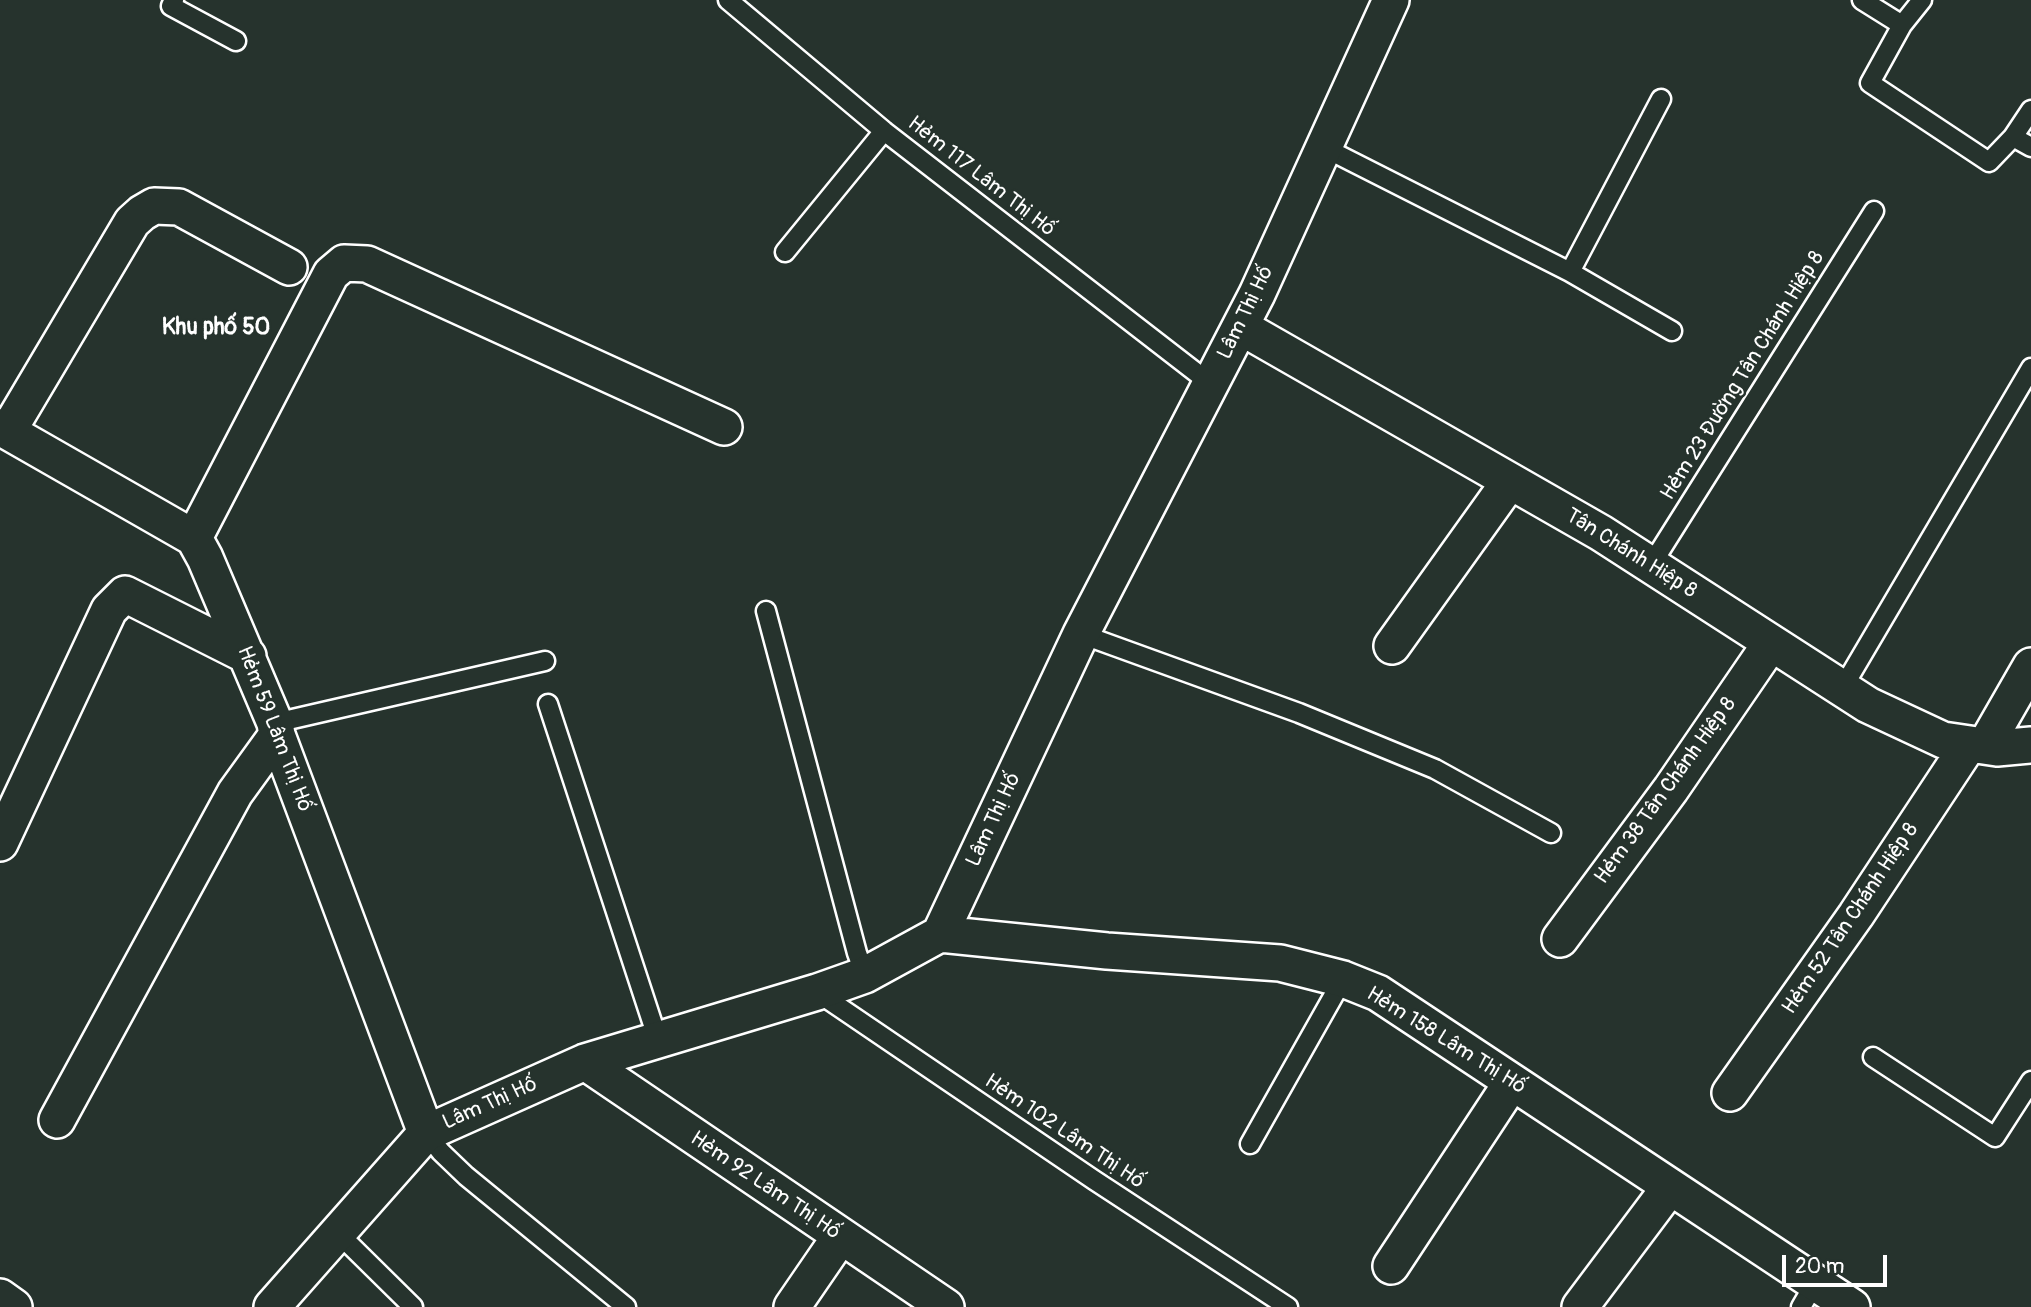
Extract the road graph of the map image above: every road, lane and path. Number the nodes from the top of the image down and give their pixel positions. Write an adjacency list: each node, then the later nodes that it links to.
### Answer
1 (174, 0): 7 (lane)
2 (728, 0): 10 (lane, Hẻm 117 Lâm Thị Hố)
3 (1391, 0): 12 (street, Lâm Thị Hố)
4 (1862, 0): 6 (lane)
5 (1922, 0): 6 (lane)
6 (1902, 25): 11 (lane)
7 (236, 41)
8 (1661, 99): 17 (lane)
9 (2031, 110): 11 (lane)
10 (884, 131): 15 (lane); 21 (lane, Hẻm 117 Lâm Thị Hố)
11 (2013, 137): 13 (lane)
12 (1323, 147): 17 (lane); 18 (street, Lâm Thị Hố)
13 (2031, 147)
14 (1874, 211): 26 (lane, Hẻm 23 Đường Tân Chánh Hiệp 8)
15 (785, 252)
16 (289, 267): 23 (street)
17 (1570, 272): 19 (lane)
18 (1241, 327): 21 (street, Lâm Thị Hố); 24 (street, Tân Chánh Hiệp 8)
19 (1672, 331)
20 (2031, 368): 34 (lane)
21 (1211, 383): 28 (street, Lâm Thị Hố)
22 (724, 427): 25 (street)
23 (4, 429): 25 (street)
24 (1510, 481): 26 (street, Tân Chánh Hiệp 8); 30 (street)
25 (194, 538): 31 (street, Hẻm 59 Lâm Thị Hố)
26 (1651, 565): 29 (street, Tân Chánh Hiệp 8)
27 (766, 611): 43 (lane)
28 (1081, 634): 39 (lane); 41 (street, Lâm Thị Hố)
29 (1771, 643): 34 (street, Tân Chánh Hiệp 8); 42 (street, Hẻm 38 Tân Chánh Hiệp 8)
30 (1392, 646)
31 (248, 656): 36 (street, Hẻm 59 Lâm Thị Hố); 40 (street)
32 (545, 661): 36 (lane)
33 (2031, 666): 37 (street, Hẻm 52 Tân Chánh Hiệp 8)
34 (1842, 688): 37 (street, Tân Chánh Hiệp 8)
35 (548, 704): 46 (lane)
36 (276, 729): 52 (street); 53 (street, Hẻm 59 Lâm Thị Hố)
37 (1977, 745): 38 (street, Tân Chánh Hiệp 8); 51 (street, Hẻm 52 Tân Chánh Hiệp 8)
38 (2031, 746)
39 (1551, 833)
40 (0, 843)
41 (940, 934): 43 (street, Lâm Thị Hố); 44 (street, Hẻm 158 Lâm Thị Hố)
42 (1560, 939)
43 (865, 975): 45 (street, Lâm Thị Hố)
44 (1343, 979): 50 (street, Hẻm 158 Lâm Thị Hố); 54 (lane)
45 (817, 992): 46 (street, Lâm Thị Hố); 67 (lane, Hẻm 102 Lâm Thị Hố)
46 (658, 1040): 48 (street, Lâm Thị Hố)
47 (1873, 1057): 49 (lane)
48 (585, 1062): 53 (street, Lâm Thị Hố); 57 (street, Hẻm 92 Lâm Thị Hố)
49 (2031, 1081)
50 (1512, 1082): 55 (street, Hẻm 158 Lâm Thị Hố); 58 (street)
51 (1730, 1093)
52 (57, 1120)
53 (426, 1133): 56 (street, Lâm Thị Hố); 64 (lane)
54 (1250, 1144)
55 (1670, 1187): 59 (street, Hẻm 158 Lâm Thị Hố); 68 (street)
56 (337, 1232): 62 (street, Lâm Thị Hố); 63 (lane)
57 (840, 1237): 65 (street); 66 (street, Hẻm 92 Lâm Thị Hố)
58 (1391, 1266)
59 (1808, 1295): 69 (street, Hẻm 158 Lâm Thị Hố)
60 (0, 1297): 61 (street)
61 (14, 1307)
62 (272, 1307)
63 (414, 1307)
64 (626, 1307)
65 (792, 1307)
66 (947, 1307)
67 (1288, 1307)
68 (1580, 1307)
69 (1852, 1307)

